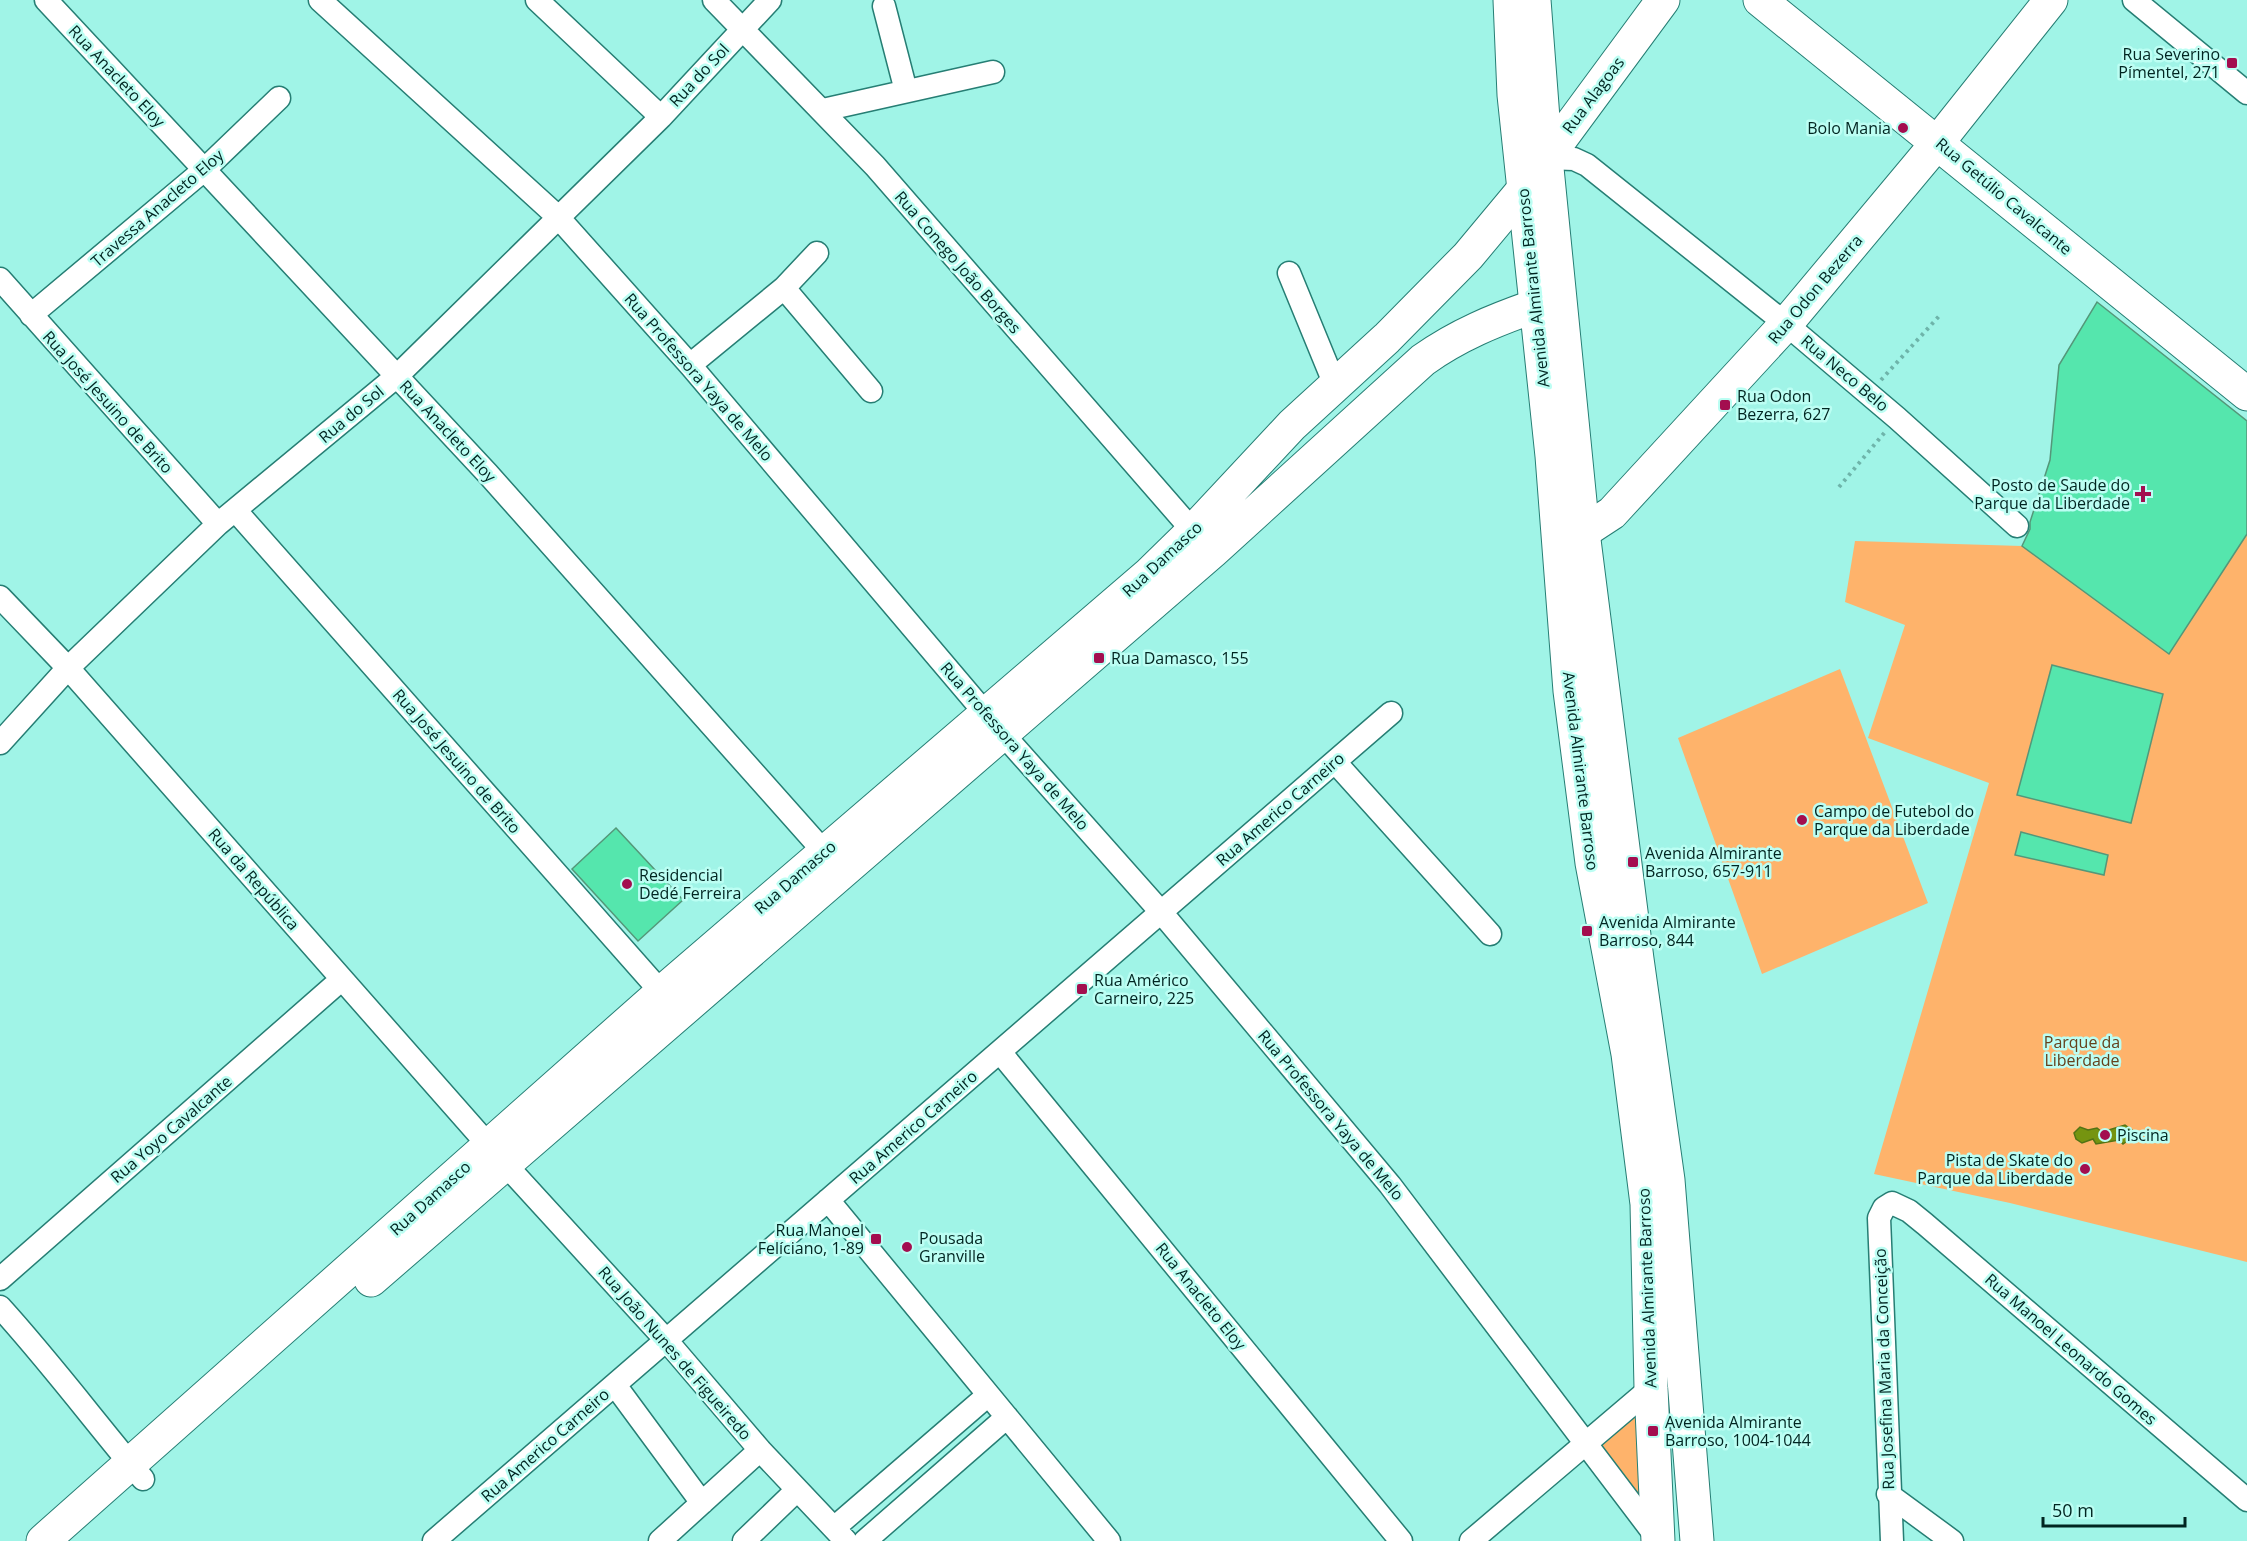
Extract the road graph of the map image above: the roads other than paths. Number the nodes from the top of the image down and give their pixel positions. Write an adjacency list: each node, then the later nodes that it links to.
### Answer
1 (46, 0): 22 (street, Rua Anacleto Eloy)
2 (320, 0): 24 (street, Rua Professora Yaya de Melo)
3 (537, 0): 19 (street)
4 (714, 0): 13 (street, Rua Conego João Borges)
5 (771, 0): 13 (street, Rua do Sol)
6 (1510, 0): 23 (main road, Avenida Almirante Barroso)
7 (1534, 0): 21 (main road, Avenida Almirante Barroso)
8 (1663, 0): 21 (main road, Rua Alagoas)
9 (1760, 0): 20 (main road, Rua Getúlio Cavalcante)
10 (2051, 0): 20 (main road, Rua Odon Bezerra)
11 (2134, 0): 16 (street)
12 (884, 6): 15 (street)
13 (742, 29): 18 (street, Rua Conego João Borges); 19 (street, Rua do Sol)
14 (993, 72): 15 (street)
15 (906, 91): 18 (street)
16 (2247, 93)
17 (279, 98): 22 (street, Travessa Anacleto Eloy)
18 (823, 110): 40 (street, Rua Conego João Borges)
19 (661, 117): 24 (street, Rua do Sol)
20 (1938, 142): 31 (main road, Rua Odon Bezerra); 36 (main road, Rua Getúlio Cavalcante)
21 (1546, 158): 23 (main road, Rua Alagoas); 31 (street, Rua Neco Belo); 41 (main road, Avenida Almirante Barroso)
22 (204, 170): 30 (street, Travessa Anacleto Eloy); 33 (street, Rua Anacleto Eloy)
23 (1523, 189): 29 (main road, Avenida Almirante Barroso); 34 (main road, Rua Damasco)
24 (557, 216): 32 (street, Rua Professora Yaya de Melo); 33 (street, Rua do Sol)
25 (816, 253): 28 (street)
26 (1289, 273): 34 (street)
27 (0, 279): 30 (street, Rua José Jesuino de Brito)
28 (783, 288): 32 (street); 35 (street)
29 (1534, 306): 37 (main road, Avenida Almirante Barroso); 45 (main road, Rua Damasco)
30 (31, 315): 38 (street, Rua José Jesuino de Brito)
31 (1786, 324): 39 (street, Rua Neco Belo); 41 (main road, Rua Odon Bezerra)
32 (690, 365): 45 (street, Rua Professora Yaya de Melo)
33 (397, 376): 38 (street, Rua do Sol); 48 (street, Rua Anacleto Eloy)
34 (1335, 385): 40 (main road, Rua Damasco)
35 (871, 391)
36 (2247, 393)
37 (1554, 510): 41 (main road); 61 (main road, Avenida Almirante Barroso)
38 (227, 517): 43 (street, Rua do Sol); 52 (street, Rua José Jesuino de Brito)
39 (2017, 526)
40 (1193, 531): 45 (main road, Rua Damasco)
41 (1583, 532): 82 (main road, Avenida Almirante Barroso)
42 (0, 597): 43 (street, Rua da República)
43 (68, 668): 46 (street, Rua do Sol); 51 (street, Rua da República)
44 (1391, 713): 47 (street, Rua Americo Carneiro)
45 (993, 723): 48 (main road, Rua Damasco); 49 (street, Rua Professora Yaya de Melo)
46 (0, 743)
47 (1335, 762): 49 (street, Rua Americo Carneiro); 50 (street)
48 (833, 861): 52 (main road, Rua Damasco)
49 (1161, 912): 53 (street, Rua Americo Carneiro); 64 (street, Rua Professora Yaya de Melo)
50 (1490, 934)
51 (342, 979): 54 (street, Rua da República); 57 (street, Rua Yoyo Cavalcante)
52 (670, 1002): 54 (main road, Rua Damasco)
53 (1000, 1052): 55 (street, Rua Americo Carneiro); 80 (street, Rua Anacleto Eloy)
54 (497, 1155): 59 (street, Rua João Nunes de Figueiredo); 66 (main road, Rua Damasco)
55 (828, 1200): 59 (street, Rua Americo Carneiro); 62 (street)
56 (1892, 1203): 68 (street, Rua Josefina Maria da Conceição); 69 (street, Rua Manoel Leonardo Gomes)
57 (0, 1279)
58 (0, 1307): 66 (street)
59 (666, 1340): 60 (street, Rua Americo Carneiro); 65 (street, Rua João Nunes de Figueiredo)
60 (615, 1385): 70 (street); 75 (street, Rua Americo Carneiro)
61 (1651, 1388): 64 (street); 72 (main road, Avenida Almirante Barroso)
62 (987, 1396): 63 (street); 71 (street)
63 (1007, 1417): 78 (street); 79 (street)
64 (1585, 1443): 72 (street, Rua Professora Yaya de Melo); 81 (street)
65 (760, 1450): 67 (street, Rua João Nunes de Figueiredo); 70 (street)
66 (137, 1472): 73 (main road, Rua Damasco); 74 (main road, Rua Damasco)
67 (797, 1490): 71 (street, Rua João Nunes de Figueiredo); 77 (street)
68 (1888, 1494): 83 (street, Rua Josefina Maria da Conceição); 84 (street)
69 (2247, 1500)
70 (702, 1503): 76 (street)
71 (840, 1534)
72 (1658, 1540)
73 (43, 1541)
74 (75, 1541)
75 (434, 1541)
76 (660, 1541)
77 (744, 1541)
78 (866, 1541)
79 (1109, 1541)
80 (1401, 1541)
81 (1471, 1541)
82 (1697, 1541)
83 (1892, 1541)
84 (1952, 1541)

